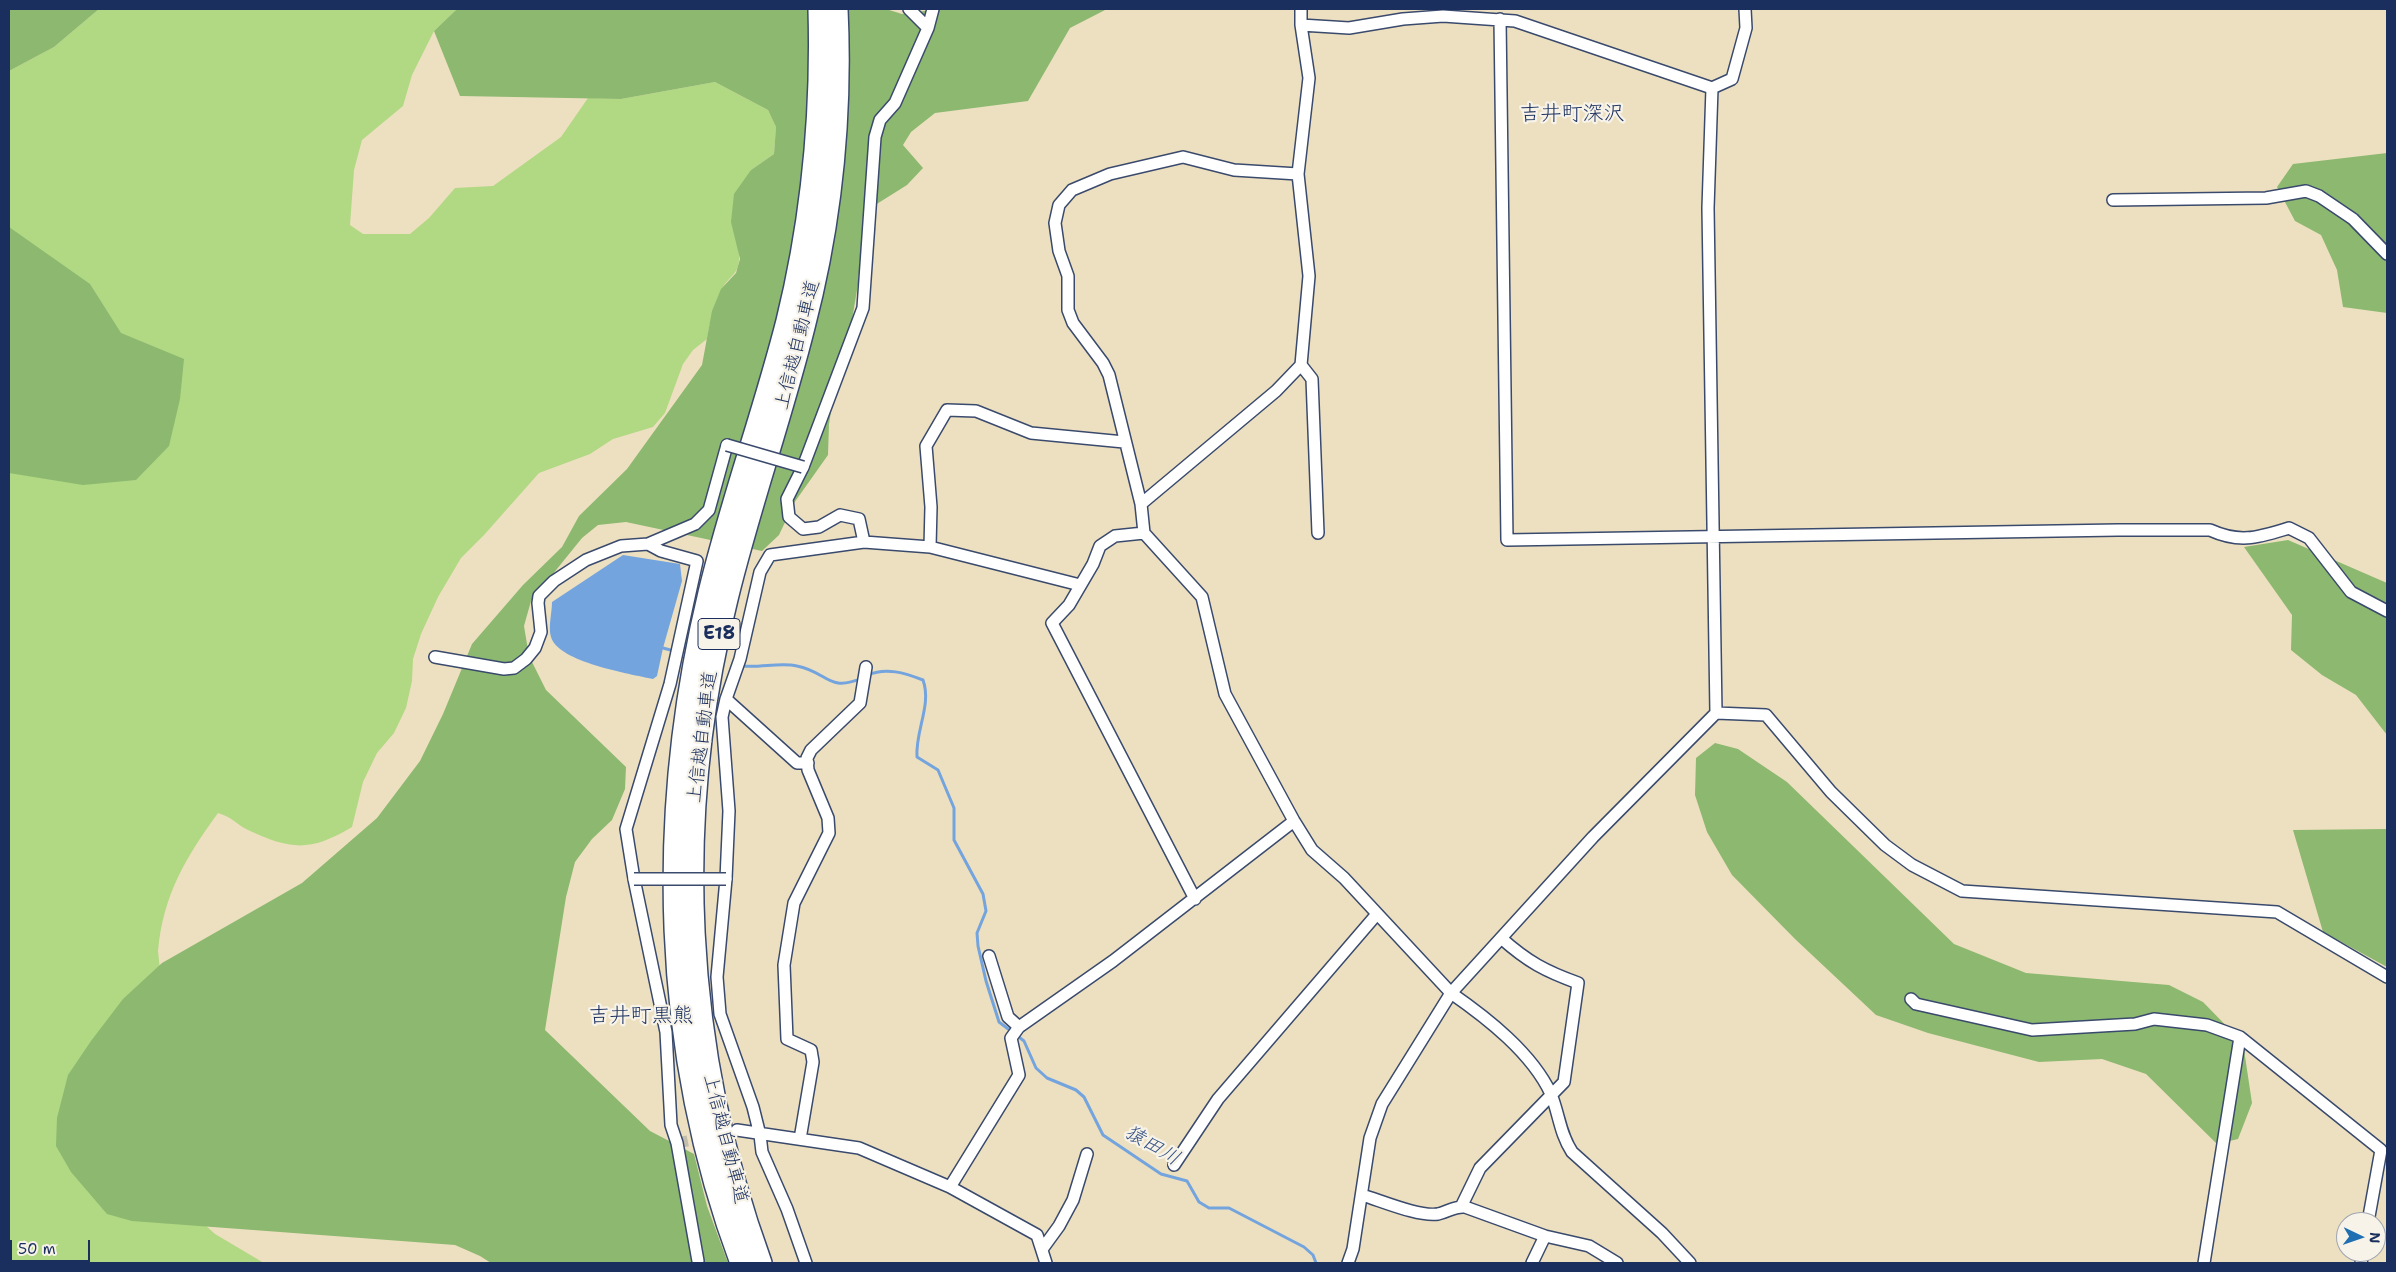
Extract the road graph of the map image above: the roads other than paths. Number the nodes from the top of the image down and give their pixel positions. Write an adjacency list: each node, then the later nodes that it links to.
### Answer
1 (819, 9): 56 (highway, 上信越自動車道 / E18)
2 (837, 9): 57 (highway, 上信越自動車道 / E18)
3 (910, 9): 9 (street)
4 (933, 9): 9 (street)
5 (1301, 9): 8 (street)
6 (1745, 9): 10 (street)
7 (1500, 19): 8 (street); 10 (street); 20 (street)
8 (1301, 25): 11 (street)
9 (928, 28): 16 (street)
10 (1712, 88): 20 (street)
11 (1298, 174): 14 (street); 15 (street)
12 (2113, 200): 13 (street)
13 (2387, 254)
14 (1301, 364): 17 (street); 19 (street)
15 (1124, 442): 17 (street); 23 (street)
16 (803, 467): 21 (street); 22 (street, bridge)
17 (1141, 504): 18 (street)
18 (1144, 533): 24 (street); 31 (street)
19 (1318, 534)
20 (1713, 537): 25 (street); 29 (street)
21 (864, 542): 23 (street); 28 (street)
22 (648, 544): 26 (street); 32 (street)
23 (930, 547): 24 (street)
24 (1080, 585): 34 (street)
25 (2387, 611)
26 (434, 658)
27 (866, 667): 30 (street)
28 (726, 699): 30 (street); 33 (street)
29 (1716, 713): 36 (street); 38 (street)
30 (808, 763): 46 (street)
31 (1294, 821): 34 (street); 35 (street)
32 (634, 879): 33 (street, bridge); 55 (street)
33 (726, 879): 45 (street)
34 (1196, 899): 41 (street)
35 (1377, 914): 39 (street); 48 (street)
36 (1501, 938): 39 (street); 43 (street)
37 (989, 956): 41 (street)
38 (2387, 977)
39 (1451, 993): 43 (street); 50 (street)
40 (1910, 999): 42 (street)
41 (1019, 1027): 49 (street)
42 (2240, 1037): 52 (street); 64 (street)
43 (1551, 1095): 51 (street); 63 (street)
44 (737, 1130): 45 (street)
45 (760, 1135): 46 (street); 58 (street)
46 (800, 1139): 49 (street)
47 (1087, 1154): 54 (street)
48 (1174, 1165)
49 (950, 1187): 54 (street)
50 (1362, 1195): 51 (street); 60 (street)
51 (1461, 1207): 53 (street)
52 (2370, 1212)
53 (1545, 1236): 61 (street); 62 (street)
54 (1043, 1248): 59 (street)
55 (698, 1261)
56 (741, 1263)
57 (761, 1263)
58 (806, 1263)
59 (1046, 1263)
60 (1348, 1263)
61 (1532, 1263)
62 (1617, 1263)
63 (1690, 1263)
64 (2204, 1263)

